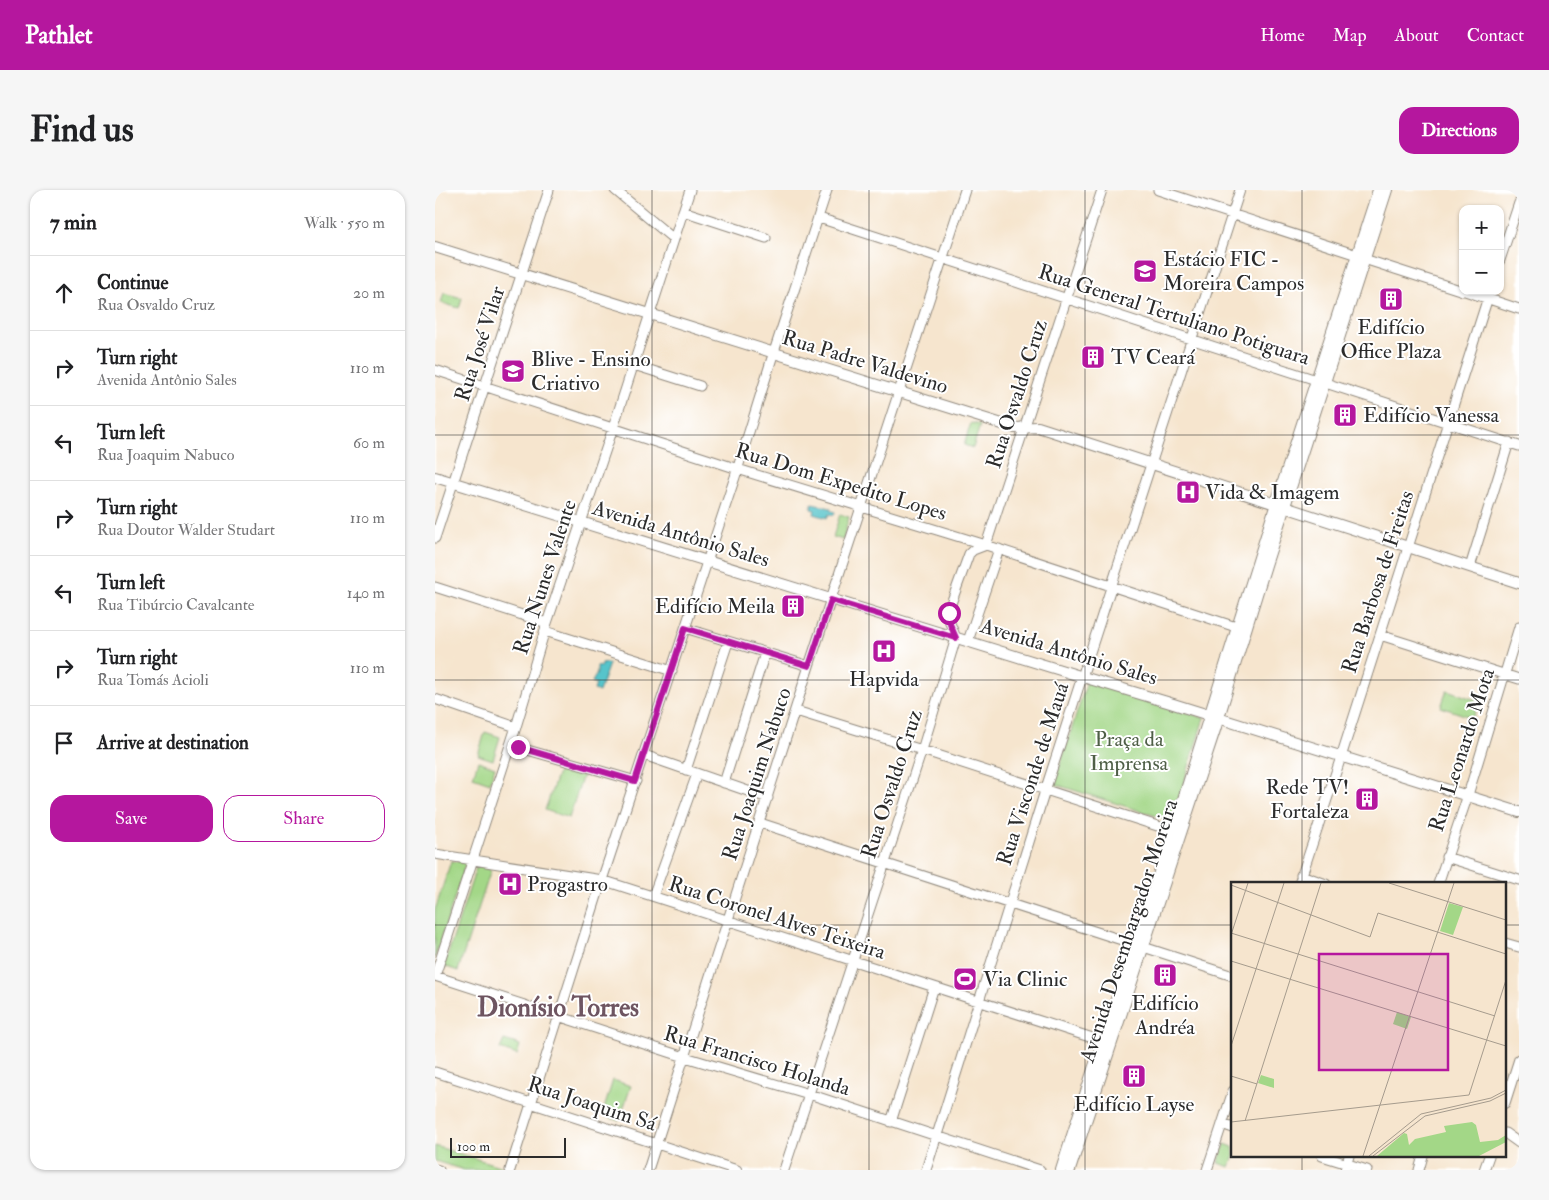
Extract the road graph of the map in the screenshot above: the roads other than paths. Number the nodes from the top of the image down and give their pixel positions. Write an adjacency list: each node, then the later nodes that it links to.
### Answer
1 (549, 190): 21 (street, Rua José Vilar)
2 (615, 190): 15 (street)
3 (690, 190): 12 (street, Rua Nunes Valente)
4 (827, 190): 14 (street)
5 (965, 190): 20 (street, Rua Joaquim Nabuco)
6 (1102, 190): 24 (street, Rua Osvaldo Cruz)
7 (1158, 190): 13 (street)
8 (1240, 190): 13 (street, Rua Visconde de Mauá)
9 (1377, 190): 19 (main road, Avenida Desembargador Moreira)
10 (1387, 190): 19 (main road, Avenida Desembargador Moreira)
11 (1519, 203): 18 (street)
12 (683, 211): 15 (street, Rua Nunes Valente); 16 (street)
13 (1232, 213): 19 (street); 27 (street, Rua Visconde de Mauá)
14 (819, 218): 20 (street, Rua General Tertuliano Potiguara); 28 (street)
15 (674, 238): 26 (street, Rua Nunes Valente)
16 (766, 238)
17 (435, 247): 21 (main road, Rua Padre Valdevino)
18 (1503, 250)
19 (1361, 257): 22 (street); 31 (main road, Avenida Desembargador Moreira)
20 (943, 258): 24 (street, Rua General Tertuliano Potiguara); 34 (street, Rua Joaquim Nabuco)
21 (521, 274): 26 (main road, Rua Padre Valdevino); 32 (street, Rua José Vilar)
22 (1459, 289)
23 (1489, 295): 25 (street); 35 (street, Rua Barbosa de Freitas)
24 (1066, 299): 27 (street, Rua General Tertuliano Potiguara); 37 (street, Rua Osvaldo Cruz)
25 (1519, 308)
26 (651, 314): 28 (main road, Rua Padre Valdevino); 29 (street, Rua Nunes Valente)
27 (1191, 338): 31 (street, Rua General Tertuliano Potiguara); 40 (street, Rua Visconde de Mauá)
28 (774, 353): 34 (main road, Rua Padre Valdevino); 41 (street)
29 (634, 364): 33 (street); 36 (street, Rua Nunes Valente)
30 (435, 370): 32 (street, Rua Dom Expedito Lopes)
31 (1321, 381): 35 (street, Rua General Tertuliano Potiguara); 44 (main road, Avenida Desembargador Moreira)
32 (485, 386): 36 (street, Rua Dom Expedito Lopes); 43 (street, Rua José Vilar)
33 (700, 386)
34 (898, 392): 37 (main road, Rua Padre Valdevino); 45 (street, Rua Joaquim Nabuco)
35 (1448, 422): 38 (street, Rua General Tertuliano Potiguara); 49 (street, Rua Barbosa de Freitas)
36 (613, 428): 41 (street, Rua Dom Expedito Lopes); 46 (street, Rua Nunes Valente)
37 (1024, 428): 40 (main road, Rua Padre Valdevino); 48 (street, Rua Osvaldo Cruz)
38 (1509, 442): 39 (street, Rua General Tertuliano Potiguara); 52 (street)
39 (1519, 446)
40 (1151, 463): 44 (main road, Rua Padre Valdevino); 55 (street, Rua Visconde de Mauá)
41 (738, 469): 45 (street, Rua Dom Expedito Lopes); 51 (street)
42 (435, 477): 43 (main road, Avenida Antônio Sales)
43 (453, 483): 46 (main road, Avenida Antônio Sales); 47 (street, Rua José Vilar)
44 (1280, 505): 49 (main road, Rua Padre Valdevino); 58 (main road, Avenida Desembargador Moreira); 73 (main road, Avenida Desembargador Moreira)
45 (861, 508): 48 (street, Rua Dom Expedito Lopes); 56 (street, Rua Joaquim Nabuco)
46 (580, 522): 51 (main road, Avenida Antônio Sales); 57 (street, Rua Nunes Valente)
47 (435, 538)
48 (986, 545): 50 (street, Rua Dom Expedito Lopes); 62 (street)
49 (1408, 546): 52 (main road, Rua Padre Valdevino); 61 (street, Rua Barbosa de Freitas)
50 (999, 549): 55 (street, Rua Dom Expedito Lopes); 64 (street)
51 (706, 562): 56 (main road, Avenida Antônio Sales); 59 (street)
52 (1470, 567): 53 (main road, Rua Padre Valdevino)
53 (1519, 583)
54 (435, 587): 57 (street)
55 (1113, 587): 58 (street, Rua Dom Expedito Lopes); 69 (street, Rua Visconde de Mauá)
56 (831, 600): 62 (main road, Avenida Antônio Sales); 66 (street, Rua Joaquim Nabuco)
57 (546, 627): 67 (street); 74 (street, Rua Nunes Valente)
58 (1236, 627): 73 (main road, Avenida Desembargador Moreira)
59 (685, 628): 63 (street); 67 (street)
60 (1519, 628): 68 (street, Rua Leonardo Mota)
61 (1380, 635): 68 (street); 78 (street, Rua Barbosa de Freitas)
62 (956, 638): 64 (main road, Avenida Antônio Sales); 76 (street, Rua Osvaldo Cruz)
63 (728, 642): 65 (street); 79 (street)
64 (968, 642): 69 (main road, Avenida Antônio Sales)
65 (765, 653): 66 (street); 82 (street)
66 (809, 666): 72 (street, Rua Joaquim Nabuco)
67 (672, 671): 77 (street)
68 (1505, 675): 70 (street); 84 (street, Rua Leonardo Mota)
69 (1083, 677): 73 (main road, Avenida Antônio Sales); 83 (street, Rua Visconde de Mauá)
70 (1519, 679)
71 (435, 699): 74 (street)
72 (796, 711): 76 (street); 85 (street, Rua Joaquim Nabuco)
73 (1214, 716): 78 (main road, Avenida Antônio Sales); 88 (main road, Avenida Desembargador Moreira); 101 (main road, Avenida Desembargador Moreira)
74 (516, 727): 75 (street, Rua Nunes Valente)
75 (511, 744): 81 (street); 91 (street, Rua Nunes Valente)
76 (922, 750): 83 (street); 92 (street, Rua Osvaldo Cruz)
77 (644, 755): 79 (street); 81 (street)
78 (1341, 757): 84 (main road, Avenida Antônio Sales); 94 (street, Rua Barbosa de Freitas)
79 (686, 770): 80 (street)
80 (697, 774): 82 (street); 98 (street)
81 (635, 781): 93 (street)
82 (724, 783): 85 (street)
83 (1045, 791): 88 (street); 99 (street, Rua Visconde de Mauá)
84 (1468, 795): 86 (main road, Avenida Antônio Sales); 90 (street, Rua Leonardo Mota)
85 (768, 798): 87 (street, Rua Joaquim Nabuco)
86 (1519, 812)
87 (760, 823): 92 (street); 100 (street, Rua Joaquim Nabuco)
88 (1173, 831): 101 (main road, Avenida Desembargador Moreira)
89 (435, 854): 91 (street, Rua Coronel Alves Teixeira)
90 (1447, 857): 95 (street); 97 (street, Rua Leonardo Mota)
91 (473, 860): 93 (street, Rua Coronel Alves Teixeira); 104 (street, Rua Nunes Valente)
92 (885, 863): 99 (street); 102 (street, Rua Osvaldo Cruz)
93 (602, 880): 98 (street, Rua Coronel Alves Teixeira); 107 (street)
94 (1300, 880): 96 (street)
95 (1519, 880)
96 (1314, 882)
97 (1439, 882)
98 (653, 896): 100 (street, Rua Coronel Alves Teixeira)
99 (1010, 903): 101 (street); 106 (street, Rua Visconde de Mauá)
100 (728, 921): 102 (street, Rua Coronel Alves Teixeira); 109 (street, Rua Joaquim Nabuco)
101 (1139, 945): 103 (street); 108 (main road, Avenida Desembargador Moreira); 136 (main road, Avenida Desembargador Moreira)
102 (853, 960): 105 (street, Rua Coronel Alves Teixeira); 113 (street, Rua Osvaldo Cruz)
103 (1231, 975)
104 (435, 976): 107 (street, Rua Francisco Holanda)
105 (934, 987): 106 (street, Rua Coronel Alves Teixeira); 117 (street)
106 (979, 1002): 108 (street, Rua Coronel Alves Teixeira); 121 (street, Rua Visconde de Mauá)
107 (560, 1017): 109 (street, Rua Francisco Holanda); 116 (street)
108 (1102, 1041): 135 (main road, Avenida Desembargador Moreira)
109 (685, 1057): 113 (street, Rua Francisco Holanda); 123 (street, Rua Joaquim Nabuco)
110 (1519, 1059): 112 (street)
111 (435, 1072): 116 (street, Rua Joaquim Sá)
112 (1512, 1082): 114 (street)
113 (809, 1094): 117 (street, Rua Francisco Holanda); 132 (street, Rua Osvaldo Cruz)
114 (1507, 1097)
115 (1231, 1098): 118 (street)
116 (533, 1103): 123 (street, Rua Joaquim Sá); 129 (street)
117 (891, 1122): 121 (street, Rua Francisco Holanda)
118 (1222, 1124): 119 (street); 137 (street)
119 (1231, 1127)
120 (1507, 1134): 122 (street)
121 (937, 1136): 133 (street, Rua Visconde de Mauá); 134 (street, Rua Francisco Holanda)
122 (1519, 1143)
123 (657, 1144): 130 (street, Rua Joaquim Nabuco); 131 (street, Rua Joaquim Sá)
124 (1328, 1158): 126 (street)
125 (1488, 1158): 139 (street)
126 (1347, 1163): 138 (street)
127 (435, 1169): 128 (street)
128 (439, 1170)
129 (510, 1170)
130 (648, 1170)
131 (737, 1170)
132 (784, 1170)
133 (926, 1170)
134 (1040, 1170)
135 (1061, 1170)
136 (1070, 1170)
137 (1207, 1170)
138 (1367, 1170)
139 (1484, 1170)

